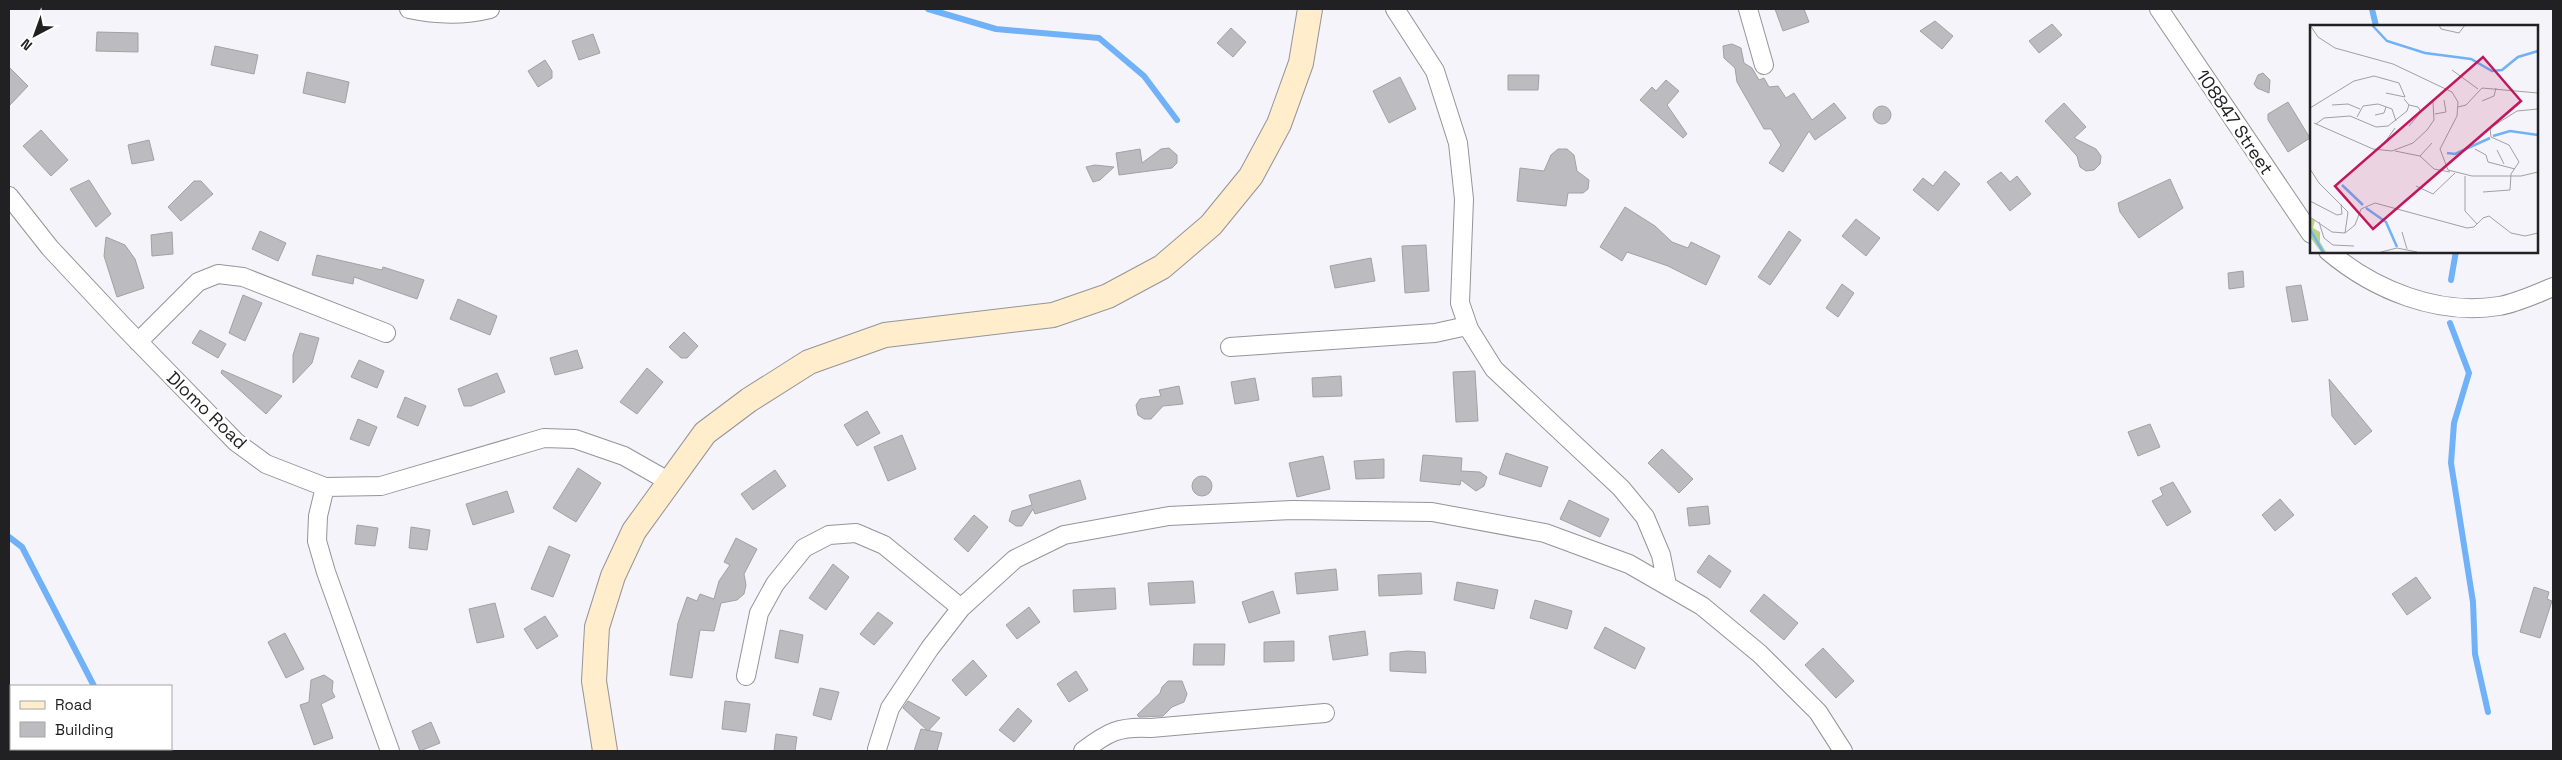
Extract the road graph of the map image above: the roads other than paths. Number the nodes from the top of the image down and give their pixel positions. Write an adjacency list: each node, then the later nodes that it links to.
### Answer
1 (409, 9): 2 (street)
2 (490, 9)
3 (1310, 9): 16 (street)
4 (1395, 9): 12 (street)
5 (1748, 9): 7 (street)
6 (2159, 9): 9 (street, 108847 Street)
7 (1764, 65)
8 (9, 196): 14 (street, Dlomo Road)
9 (2310, 233)
10 (2329, 252): 11 (street)
11 (2553, 287)
12 (1467, 326): 15 (street); 18 (street)
13 (386, 333): 14 (street)
14 (138, 342): 17 (street, Dlomo Road)
15 (1230, 347)
16 (668, 481): 17 (street, Dlomo Road); 24 (street)
17 (325, 486): 23 (street)
18 (1666, 585): 19 (street); 26 (street)
19 (961, 608): 20 (street); 22 (street)
20 (746, 676)
21 (1325, 714): 25 (street)
22 (878, 749)
23 (390, 751)
24 (605, 751)
25 (1083, 751)
26 (1844, 751)

